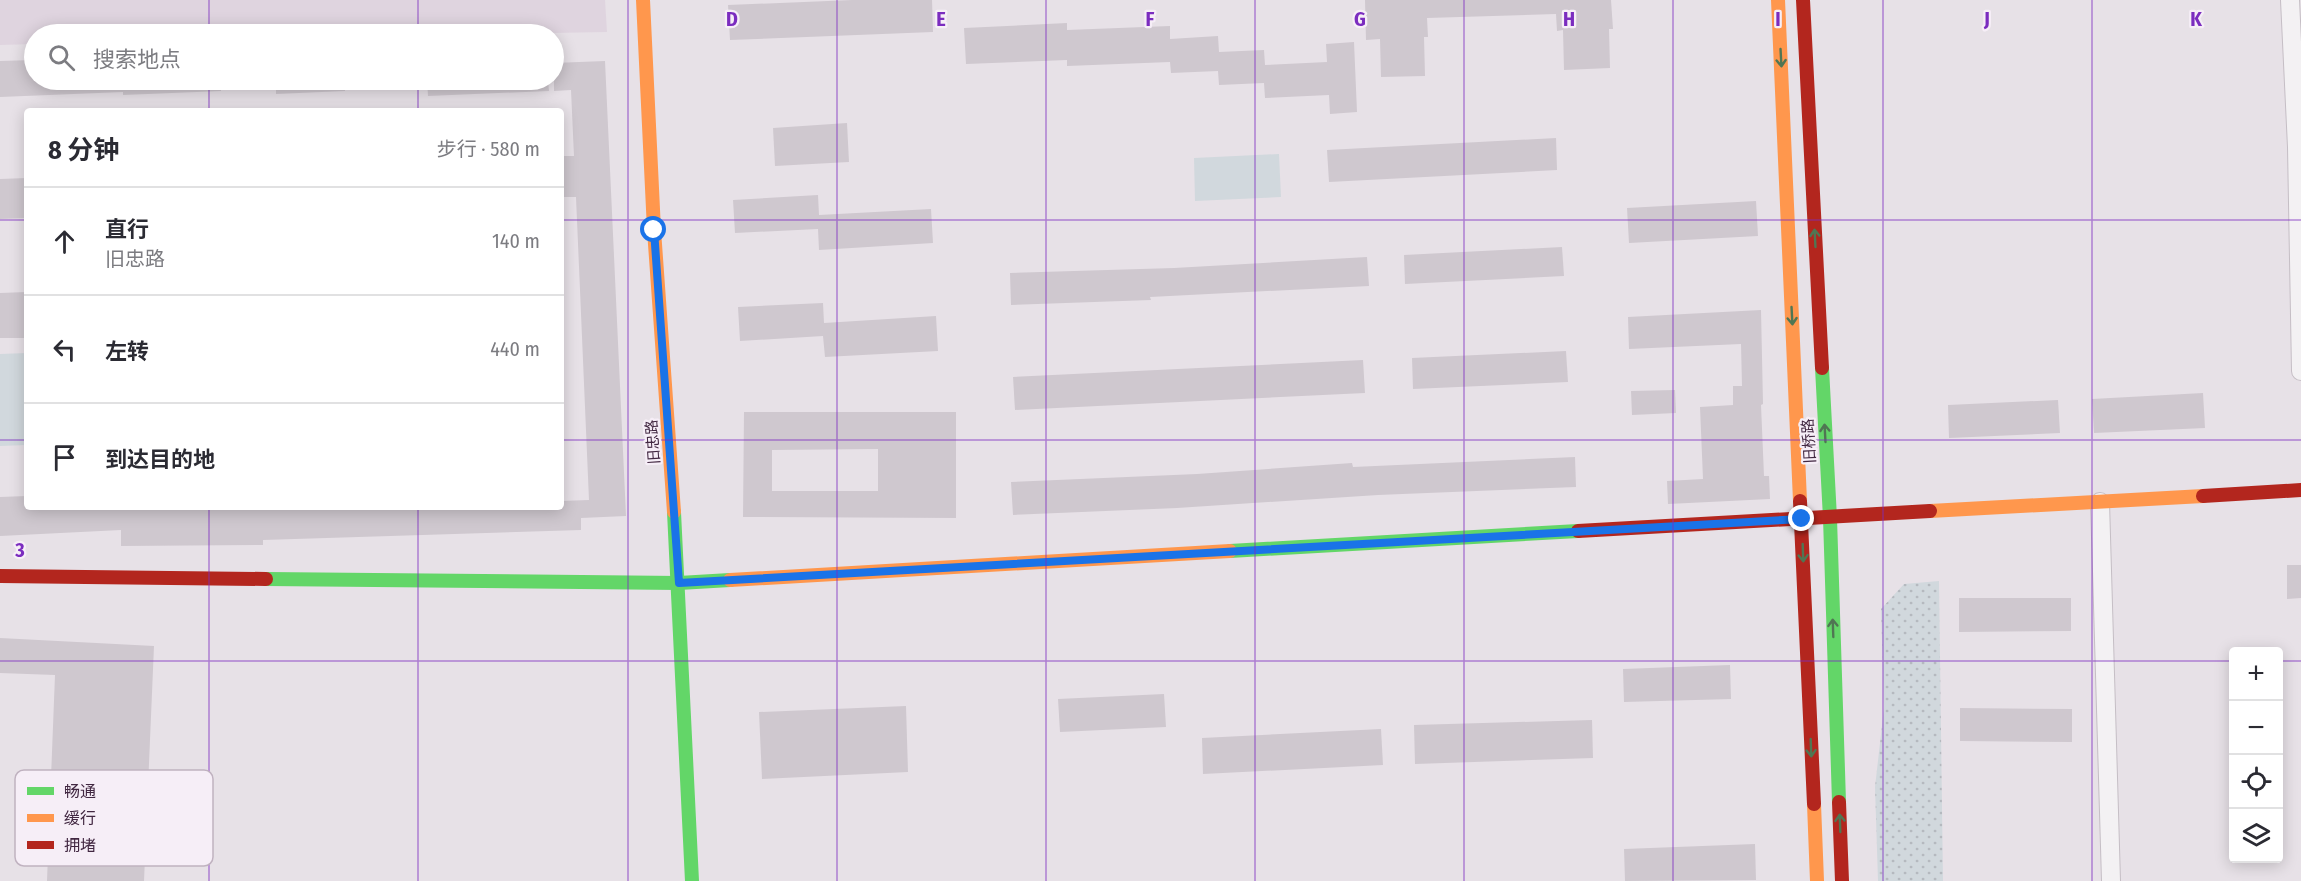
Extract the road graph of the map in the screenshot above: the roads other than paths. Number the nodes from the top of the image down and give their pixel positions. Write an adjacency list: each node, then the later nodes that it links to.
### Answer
1 (643, 0): 12 (street, 旧忠路)
2 (1778, 0): 10 (street, 旧桥路, one-way to 10)
3 (1803, 0): 9 (street, 旧桥路, one-way to 3)
4 (2290, 0): 5 (street)
5 (2299, 147): 6 (street)
6 (2301, 371)
7 (2301, 490): 8 (street)
8 (2100, 502): 9 (street); 16 (street)
9 (1830, 518): 10 (street); 15 (street, 旧桥路, one-way to 9)
10 (1802, 519): 12 (street); 14 (street, 旧桥路, one-way to 14)
11 (0, 576): 12 (street)
12 (679, 583): 13 (street, 旧忠路)
13 (692, 881)
14 (1817, 881)
15 (1842, 881)
16 (2111, 881)

